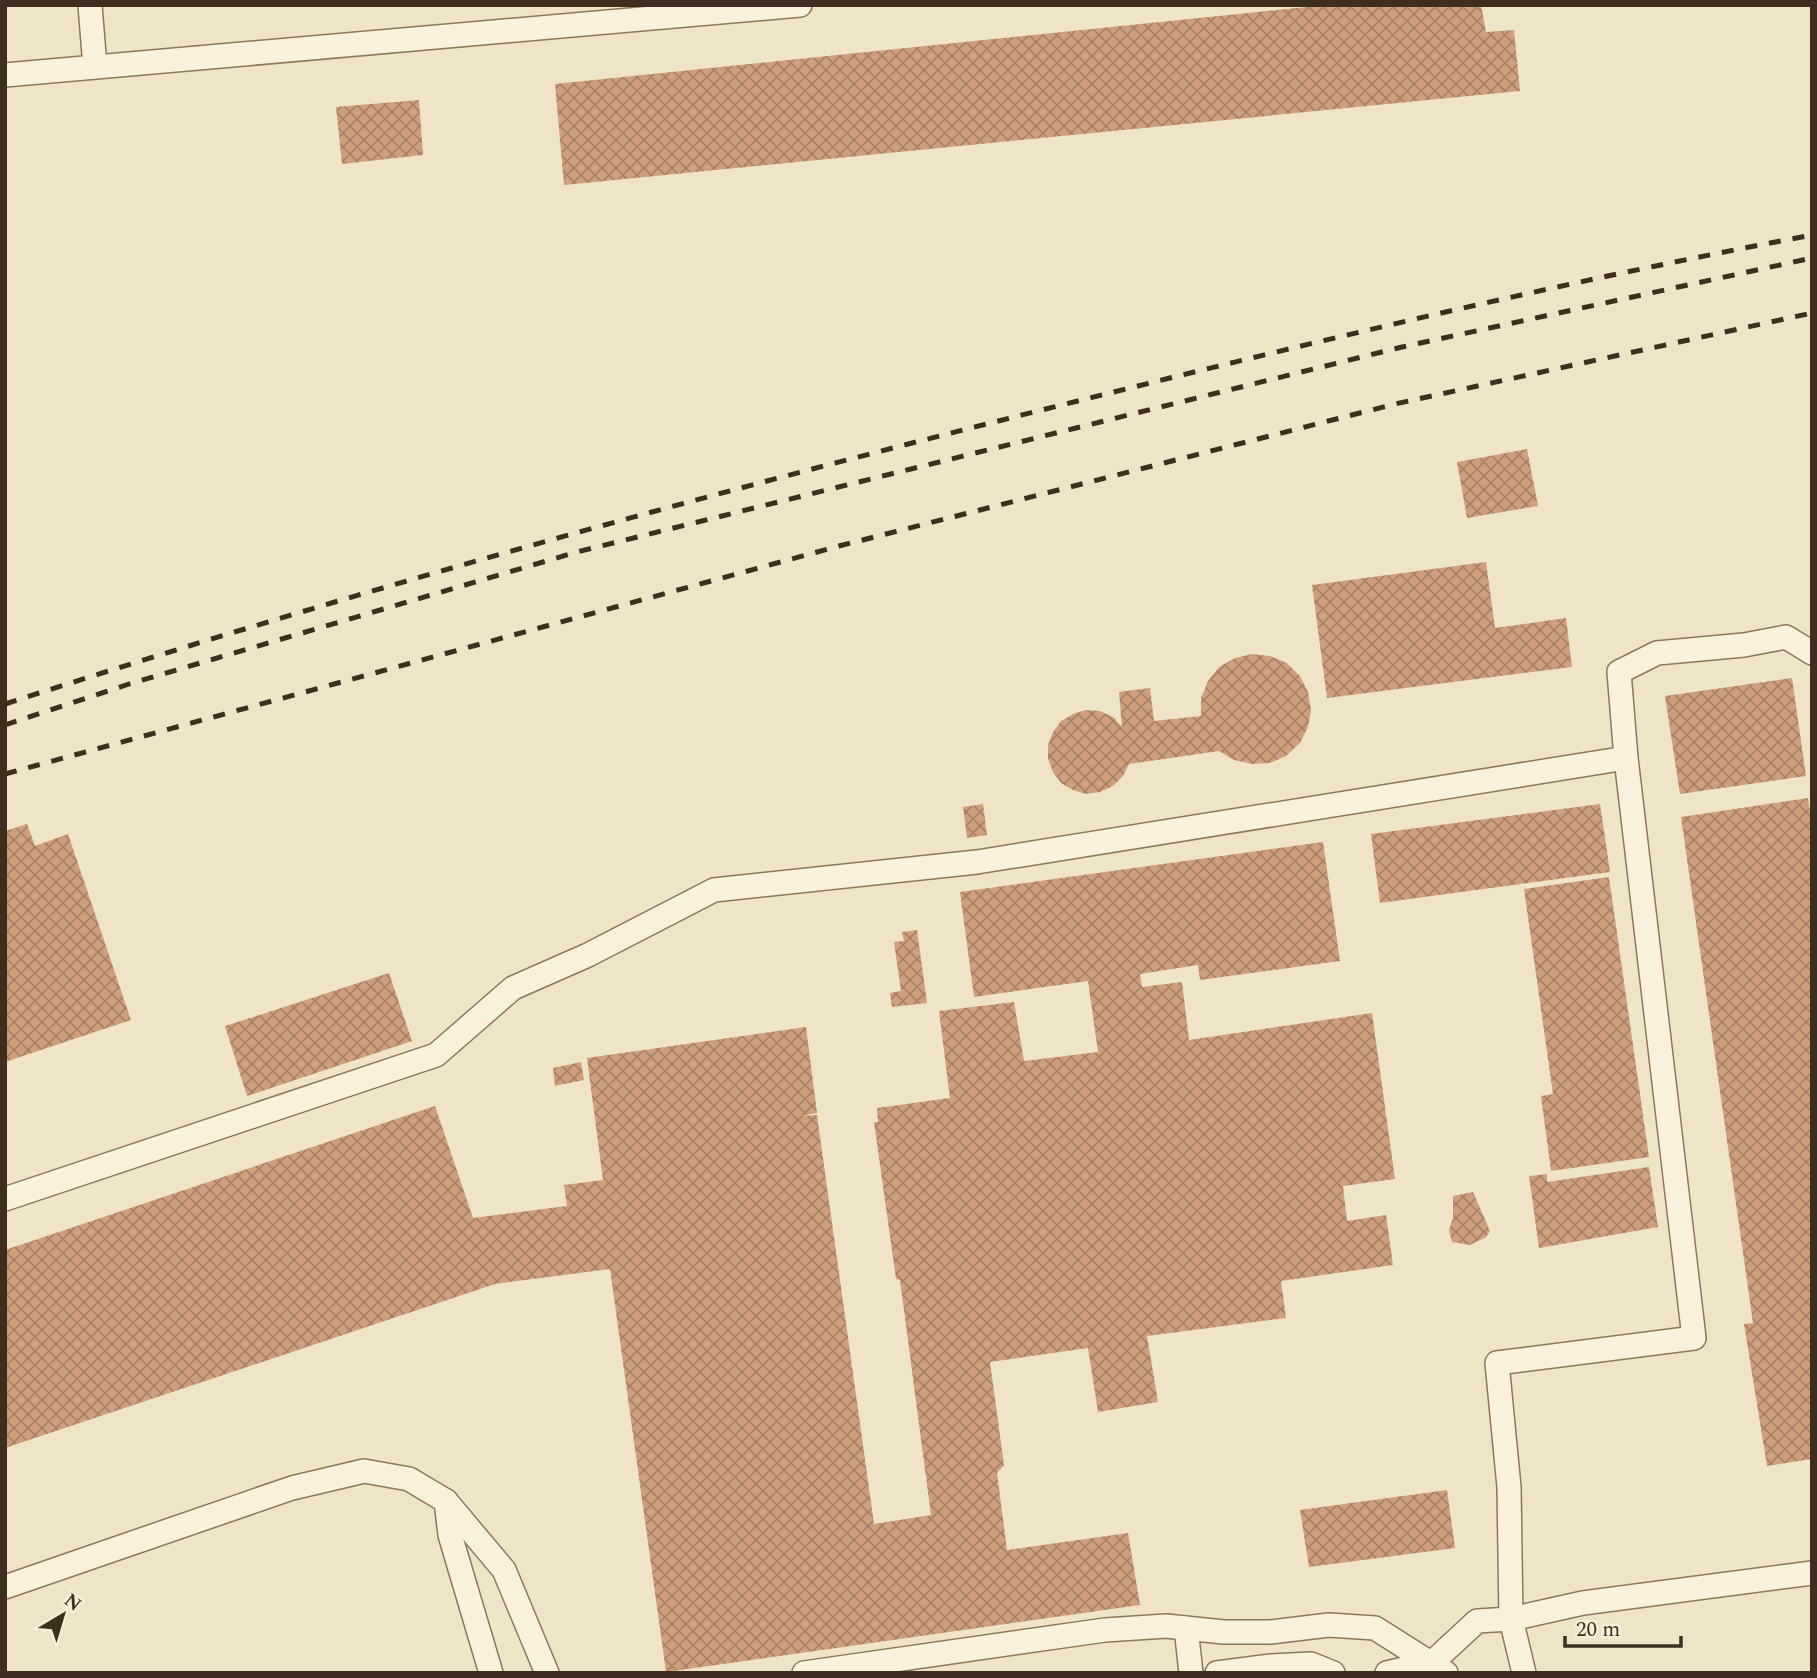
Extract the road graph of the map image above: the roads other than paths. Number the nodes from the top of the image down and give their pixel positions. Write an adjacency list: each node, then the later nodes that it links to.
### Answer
1 (90, 5): 4 (lane)
2 (800, 5): 3 (lane)
3 (536, 16): 4 (lane)
4 (95, 66): 5 (lane)
5 (5, 75)
6 (1812, 653): 7 (lane)
7 (1626, 758): 8 (lane); 12 (lane)
8 (5, 1199)
9 (446, 1501): 11 (lane); 15 (lane); 16 (lane)
10 (1812, 1573): 12 (lane)
11 (5, 1587)
12 (1511, 1619): 14 (lane); 22 (lane)
13 (1186, 1628): 14 (lane); 17 (lane); 18 (lane)
14 (1432, 1669): 21 (lane)
15 (491, 1673)
16 (547, 1673)
17 (804, 1673)
18 (1191, 1673)
19 (1217, 1673): 20 (lane)
20 (1333, 1673)
21 (1387, 1673)
22 (1524, 1673)

